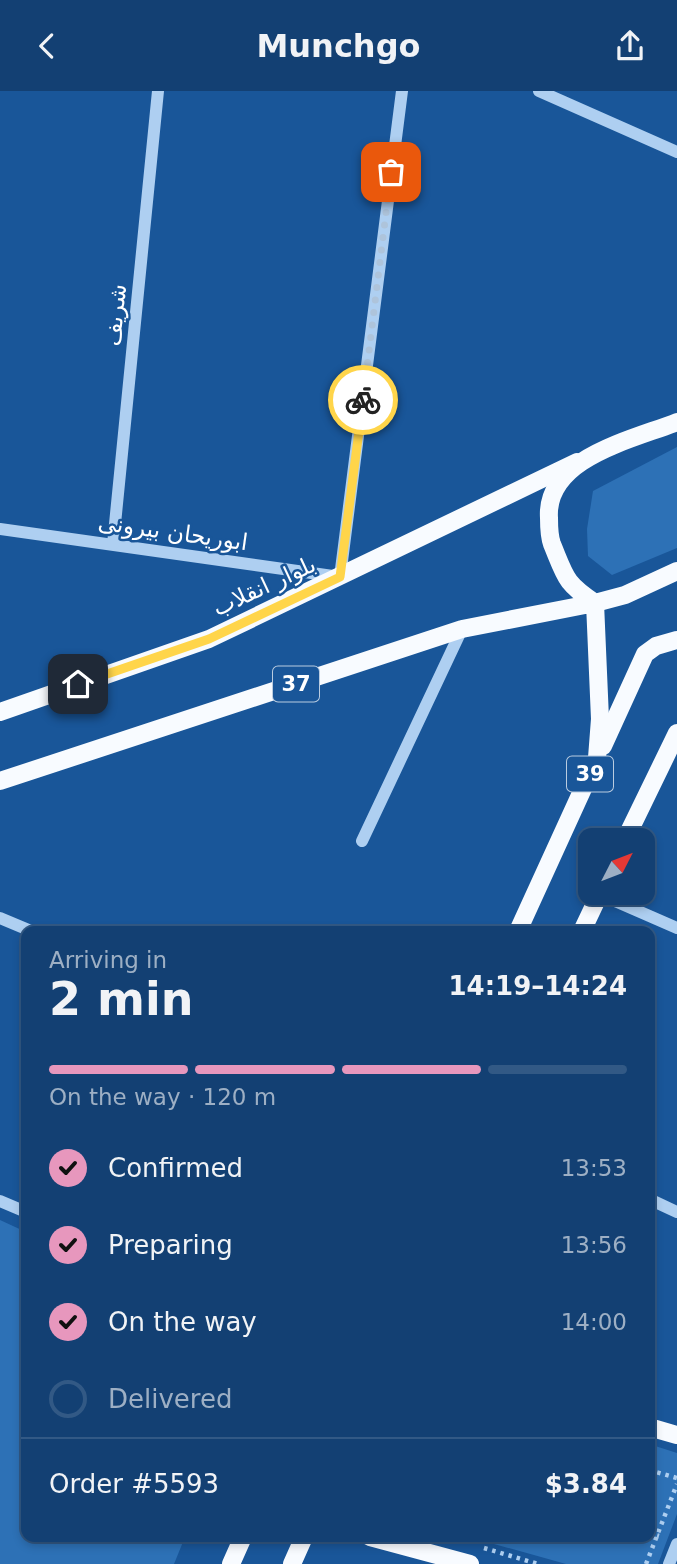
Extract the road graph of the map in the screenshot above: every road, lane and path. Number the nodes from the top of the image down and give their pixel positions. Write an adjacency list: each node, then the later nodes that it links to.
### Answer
1 (158, 91): 8 (street, شریف)
2 (402, 91): 10 (street)
3 (538, 91): 4 (street)
4 (677, 152)
5 (677, 422): 6 (main road, بلوار انقلاب)
6 (577, 462): 10 (main road, بلوار انقلاب); 11 (main road)
7 (0, 529): 8 (street, ابوریحان بیرونی)
8 (113, 544): 10 (street, ابوریحان بیرونی)
9 (677, 571): 11 (main road, 37)
10 (340, 577): 14 (main road, بلوار انقلاب)
11 (595, 603): 12 (main road, 37); 16 (main road, 39)
12 (461, 629): 17 (main road, 37); 19 (street)
13 (677, 640): 16 (main road)
14 (0, 712)
15 (677, 733): 18 (main road, 39)
16 (597, 758): 23 (main road, 39)
17 (0, 781)
18 (631, 828)
19 (362, 841)
20 (594, 905): 24 (main road)
21 (626, 905): 26 (street)
22 (0, 918): 25 (street)
23 (519, 926)
24 (584, 926)
25 (21, 927)
26 (677, 928)
27 (0, 1201): 29 (street)
28 (655, 1202): 30 (street)
29 (21, 1210)
30 (677, 1212)
31 (655, 1429): 32 (main road)
32 (677, 1435)
33 (655, 1472): 34 (path)
34 (677, 1478)
35 (677, 1484): 36 (path)
36 (655, 1541)
37 (241, 1542): 43 (main road)
38 (302, 1542): 44 (main road)
39 (389, 1542): 45 (main road)
40 (655, 1542): 47 (path)
41 (677, 1544): 48 (street)
42 (479, 1547): 46 (path)
43 (232, 1564)
44 (292, 1564)
45 (470, 1564)
46 (538, 1564)
47 (646, 1564)
48 (669, 1564)

